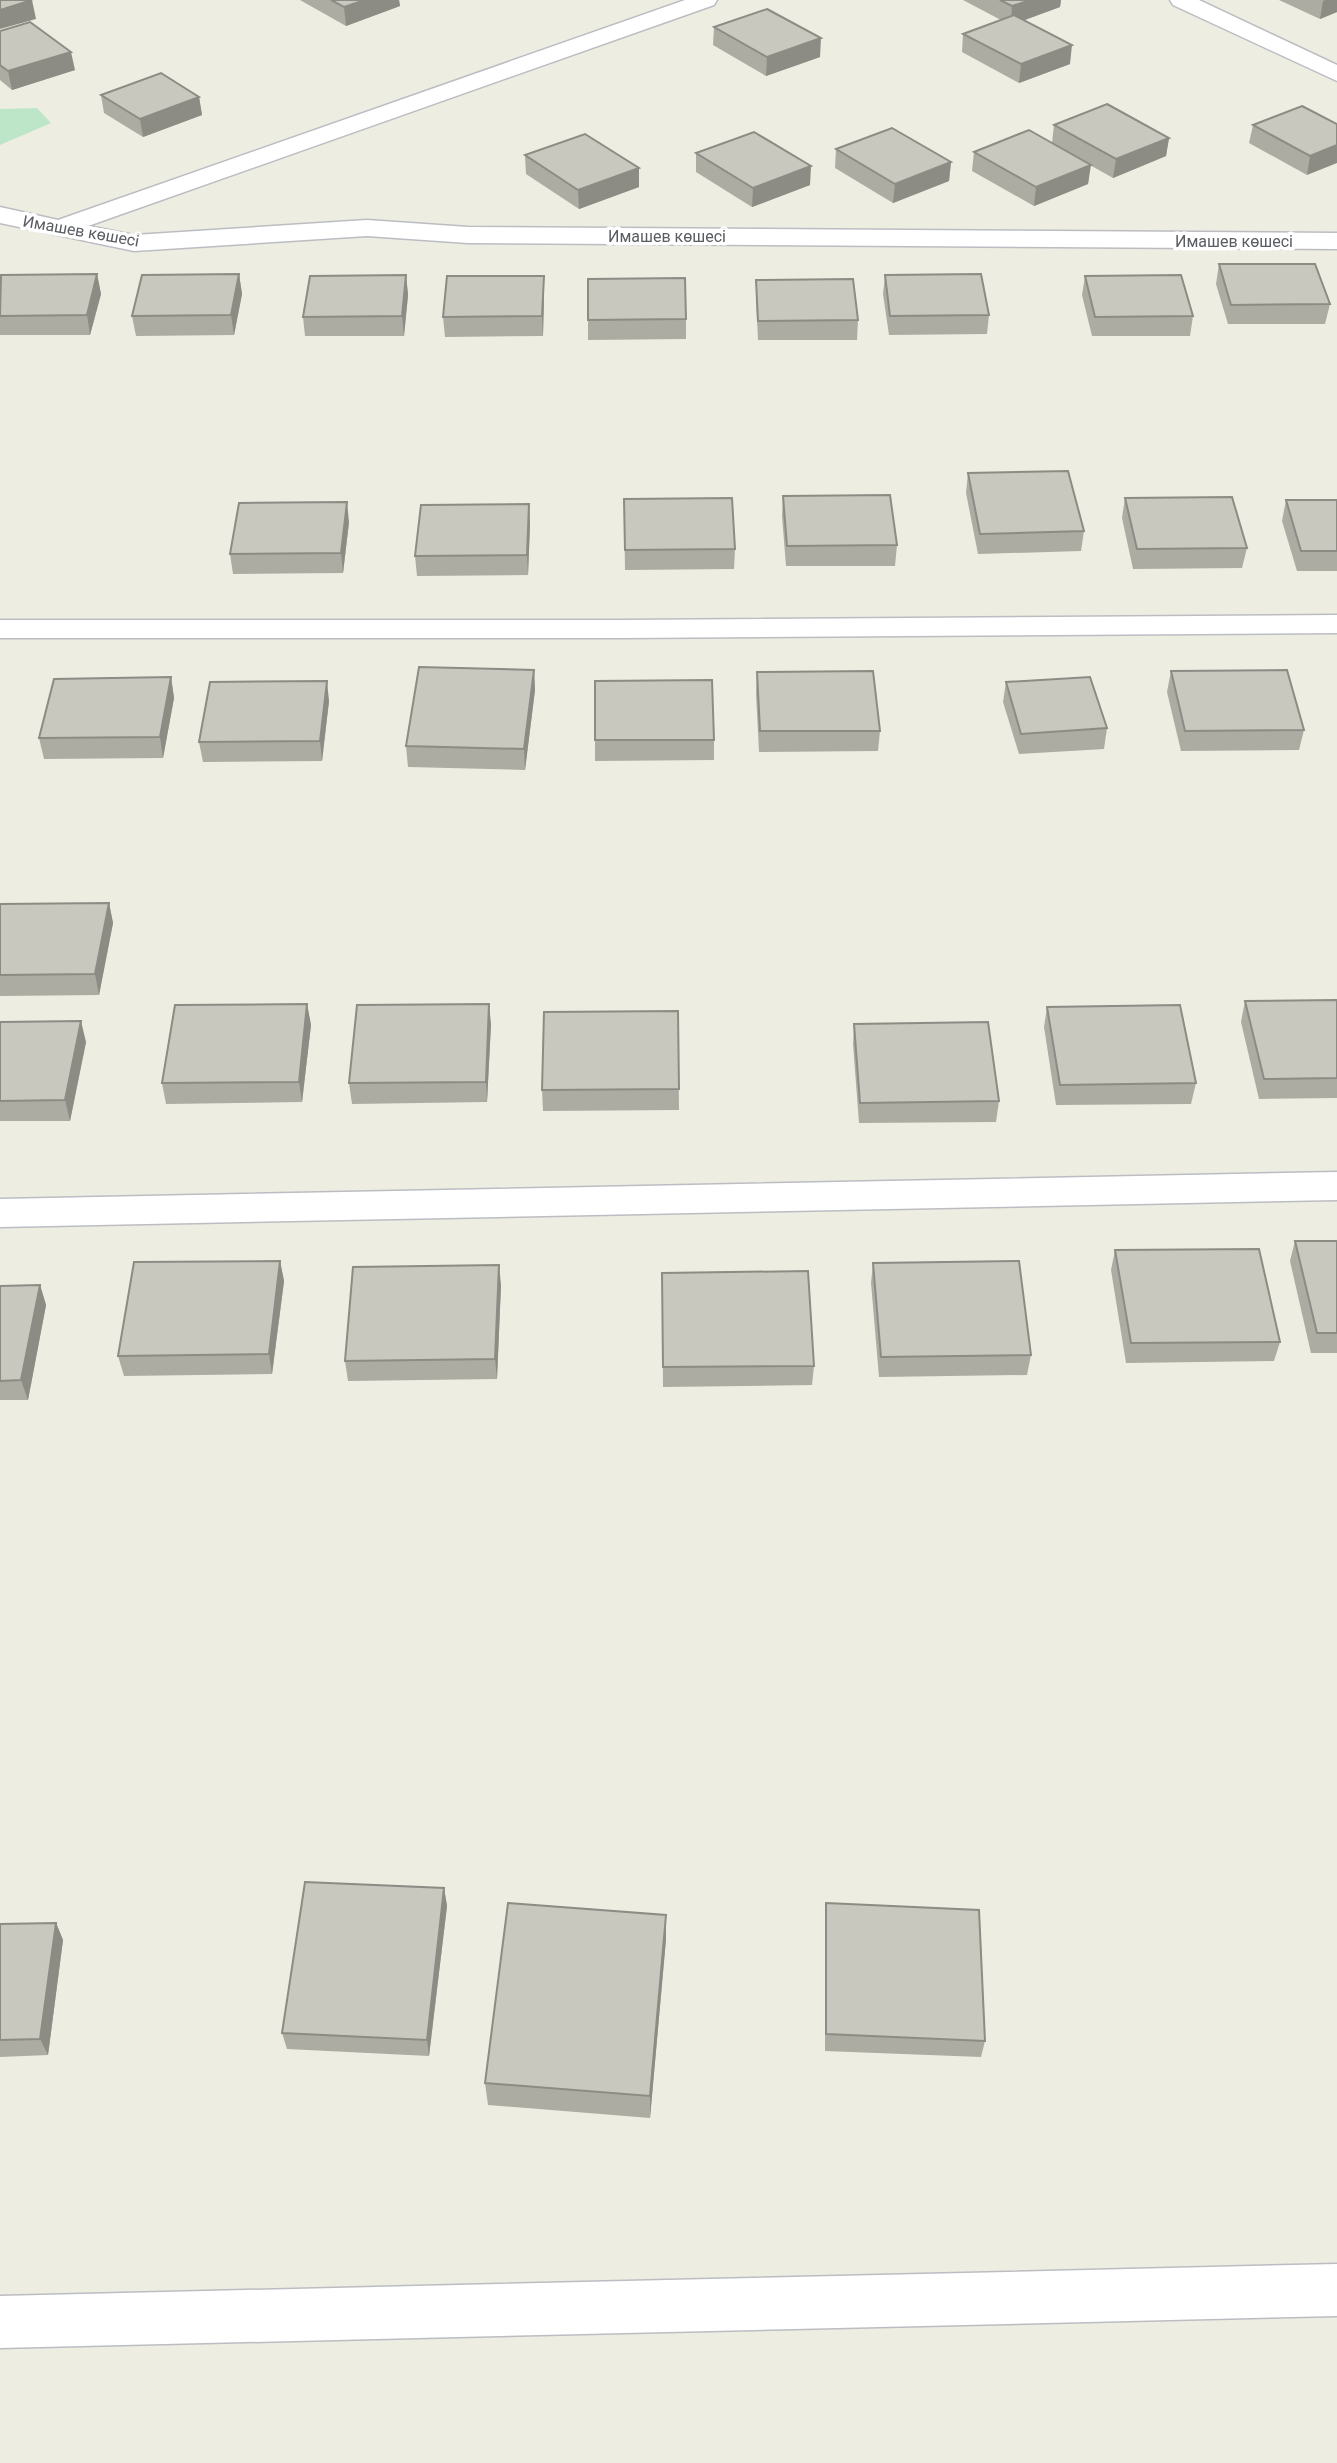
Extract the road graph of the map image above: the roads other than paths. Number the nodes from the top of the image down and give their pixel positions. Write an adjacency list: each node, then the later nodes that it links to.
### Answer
1 (706, 0): 5 (street)
2 (1181, 0): 3 (street)
3 (1337, 74)
4 (0, 215): 5 (street, Имашев көшесі)
5 (58, 228): 6 (street, Имашев көшесі)
6 (1337, 242)
7 (1337, 624): 8 (street)
8 (0, 629)
9 (1337, 1186): 10 (street)
10 (0, 1213)
11 (1337, 2290): 12 (street)
12 (0, 2322)

